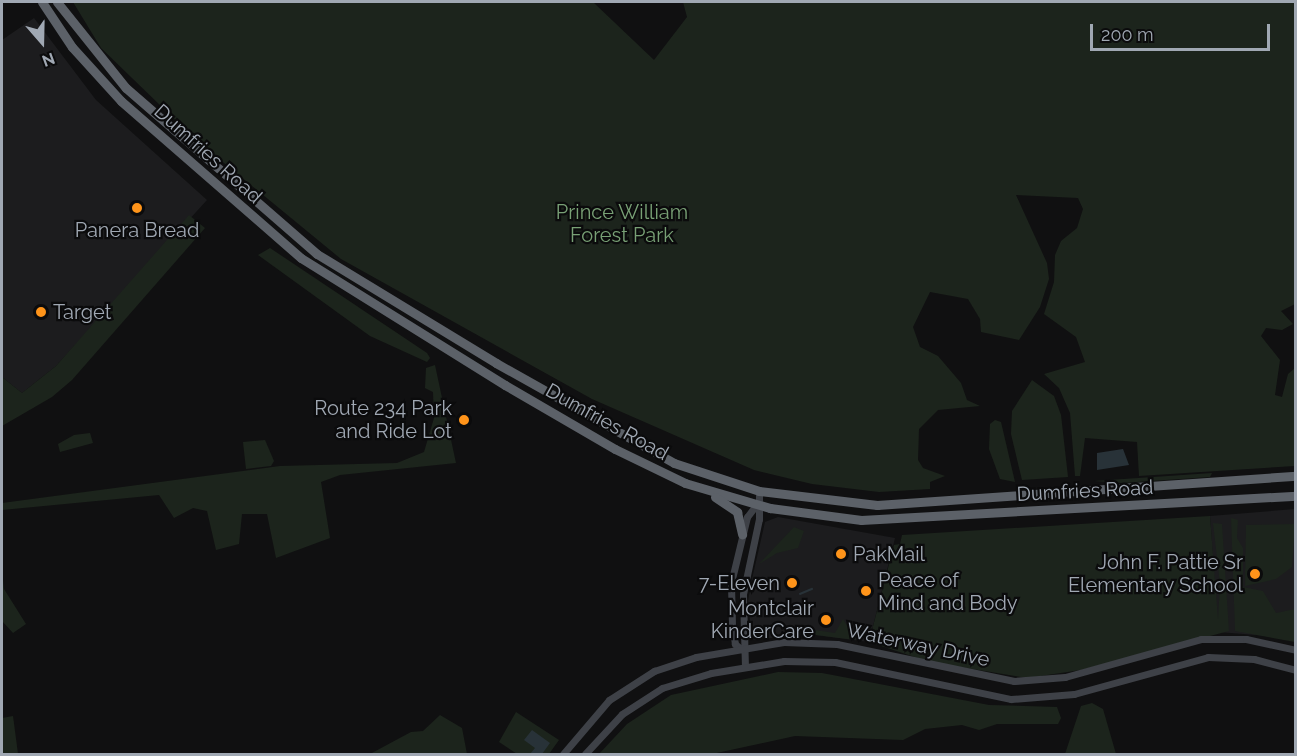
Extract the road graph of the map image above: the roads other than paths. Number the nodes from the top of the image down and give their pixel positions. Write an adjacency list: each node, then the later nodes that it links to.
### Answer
1 (42, 2): 4 (highway, Dumfries Road)
2 (57, 2): 3 (highway, Dumfries Road)
3 (513, 373): 4 (highway); 7 (highway, Dumfries Road)
4 (505, 385): 6 (highway, Dumfries Road)
5 (1296, 476): 7 (highway, Dumfries Road)
6 (703, 489): 9 (highway, Dumfries Road); 10 (highway)
7 (759, 491): 9 (street)
8 (1296, 496): 9 (highway, Dumfries Road)
9 (756, 505): 10 (street); 11 (street)
10 (742, 534): 11 (street)
11 (741, 649): 12 (street, Waterway Drive); 13 (street); 15 (street, Waterway Drive)
12 (1296, 650)
13 (745, 668): 14 (street, Waterway Drive); 16 (street, Waterway Drive)
14 (1296, 670)
15 (563, 754)
16 (585, 754)

